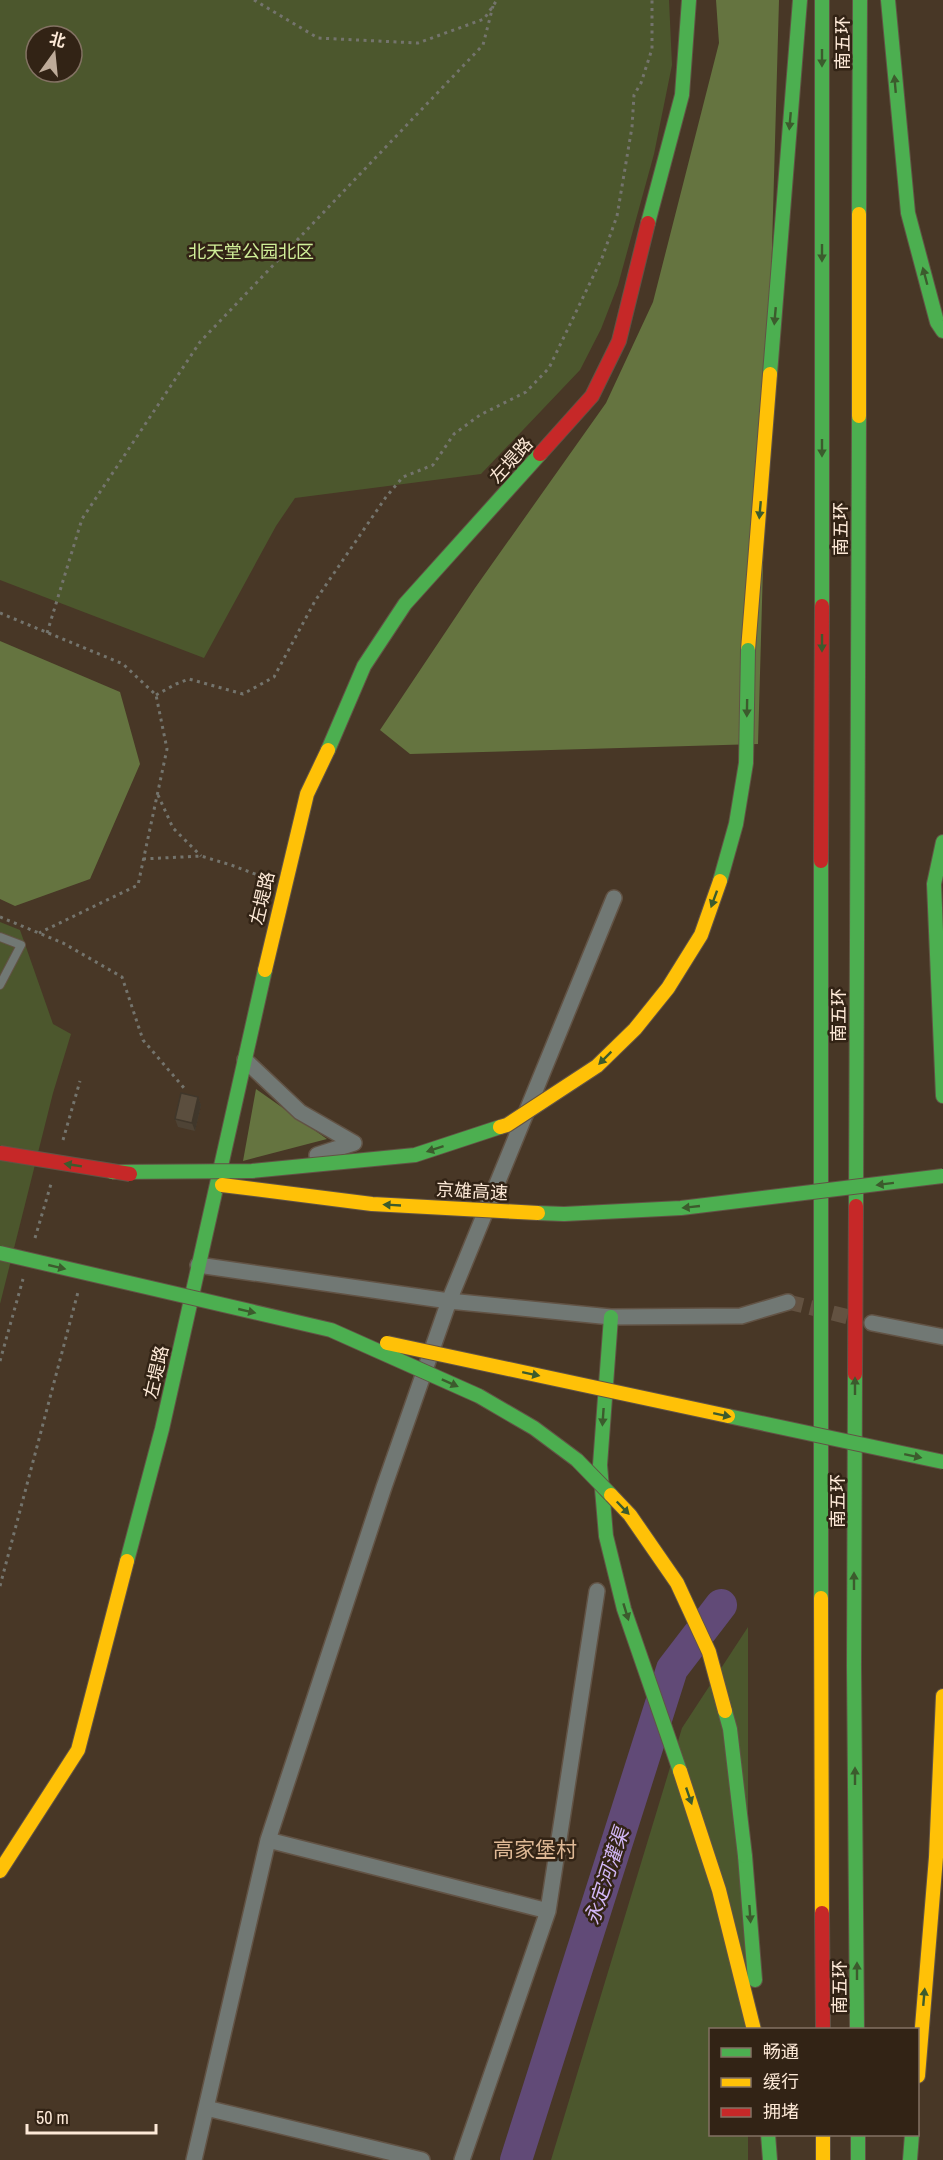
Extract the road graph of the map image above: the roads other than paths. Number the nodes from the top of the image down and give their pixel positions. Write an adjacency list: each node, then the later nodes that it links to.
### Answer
1 (689, 0): 11 (main road, 左堤路)
2 (800, 0): 14 (main road, one-way to 14, bridge)
3 (822, 0): 35 (main road, 南五环, one-way to 35)
4 (860, 0): 36 (main road, 南五环, one-way to 4)
5 (888, 0): 6 (main road, one-way to 5)
6 (943, 331)
7 (943, 842): 12 (main road)
8 (614, 898): 19 (street)
9 (0, 937): 10 (lane)
10 (0, 985)
11 (244, 1060): 16 (main road, 左堤路); 16 (street)
12 (943, 1095)
13 (0, 1153): 14 (main road, 京雄高速, one-way to 13, bridge)
14 (112, 1172): 15 (main road, 京雄高速, one-way to 14, bridge)
15 (943, 1176)
16 (213, 1198): 18 (main road, 左堤路)
17 (0, 1254): 23 (main road, one-way to 23, bridge)
18 (198, 1265): 19 (street); 31 (main road, 左堤路)
19 (449, 1301): 21 (street); 29 (street)
20 (788, 1302): 21 (street)
21 (611, 1317): 33 (main road, one-way to 33)
22 (872, 1323): 24 (street)
23 (331, 1330): 25 (main road, one-way to 25, bridge); 34 (main road, one-way to 34, bridge)
24 (943, 1337)
25 (943, 1462)
26 (597, 1591): 32 (street)
27 (943, 1696): 30 (main road)
28 (943, 1836): 30 (main road)
29 (268, 1840): 32 (street); 38 (street)
30 (936, 1857): 37 (main road, one-way to 30)
31 (0, 1871)
32 (548, 1911): 45 (street)
33 (754, 2028)
34 (759, 2028)
35 (823, 2028)
36 (857, 2028)
37 (919, 2064)
38 (206, 2109): 43 (street); 44 (street)
39 (768, 2136): 46 (main road)
40 (823, 2136): 47 (main road)
41 (858, 2136): 48 (main road)
42 (912, 2136): 49 (main road)
43 (194, 2160)
44 (422, 2160)
45 (462, 2160)
46 (770, 2160)
47 (824, 2160)
48 (858, 2160)
49 (910, 2160)

